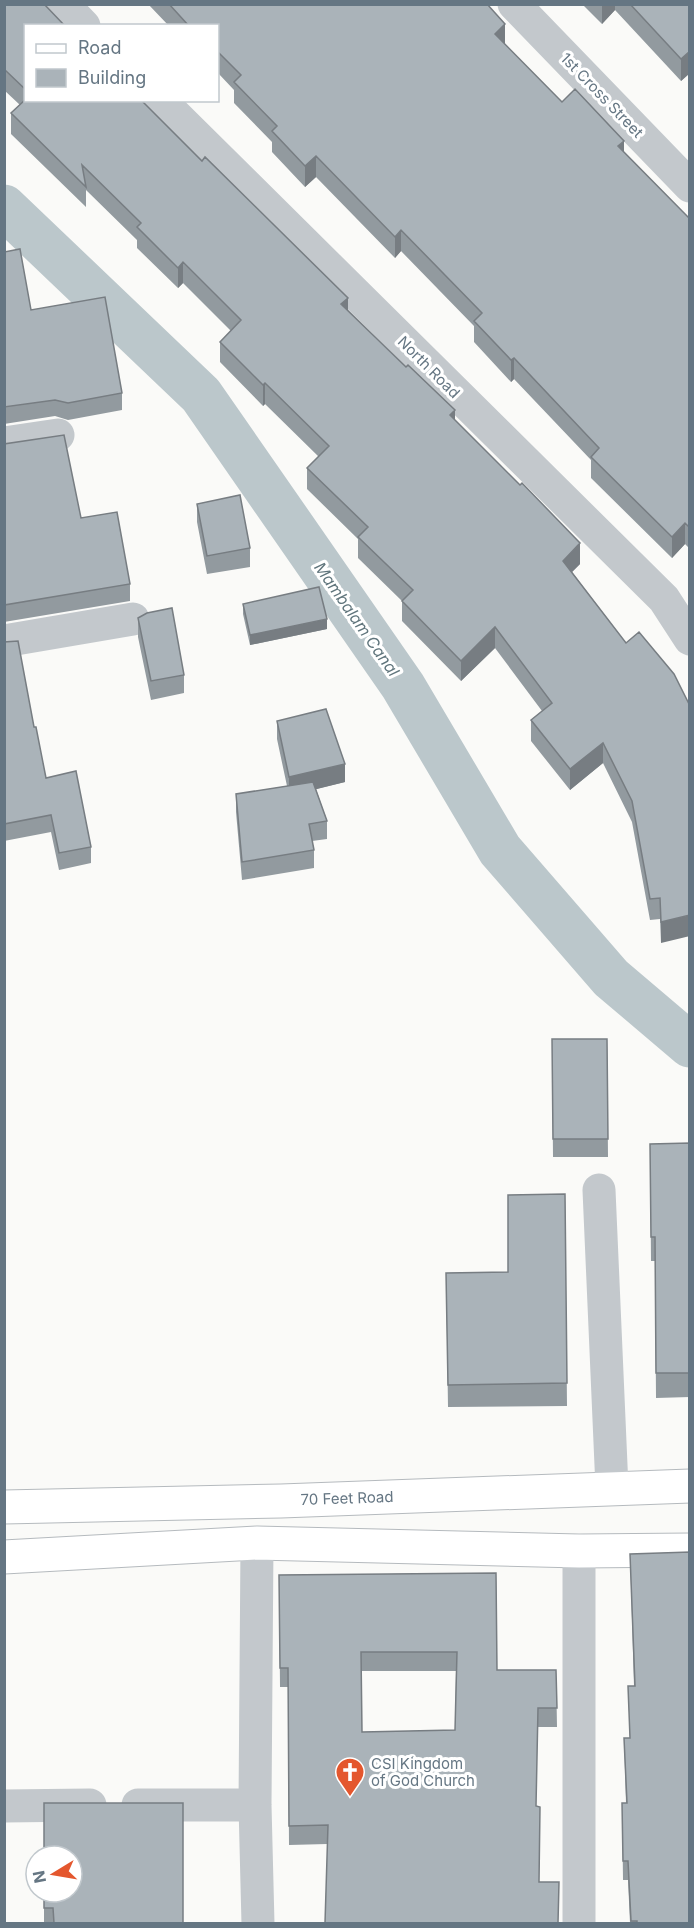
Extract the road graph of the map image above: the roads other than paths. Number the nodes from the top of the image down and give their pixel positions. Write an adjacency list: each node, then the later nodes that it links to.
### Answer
1 (63, 4): 3 (street)
2 (514, 4): 5 (street, 1st Cross Street)
3 (82, 24)
4 (162, 102): 9 (street, North Road)
5 (690, 186)
6 (58, 435): 7 (street)
7 (4, 443)
8 (133, 619): 10 (street)
9 (690, 639)
10 (4, 641)
11 (599, 1190): 13 (street)
12 (690, 1486): 13 (main road, 70 Feet Road)
13 (612, 1488): 14 (main road, 70 Feet Road)
14 (4, 1507)
15 (257, 1543): 17 (main road); 18 (main road); 19 (street)
16 (690, 1550): 17 (main road)
17 (579, 1551): 22 (street)
18 (4, 1557)
19 (255, 1805): 20 (street); 21 (street)
20 (4, 1806)
21 (258, 1923)
22 (579, 1923)

